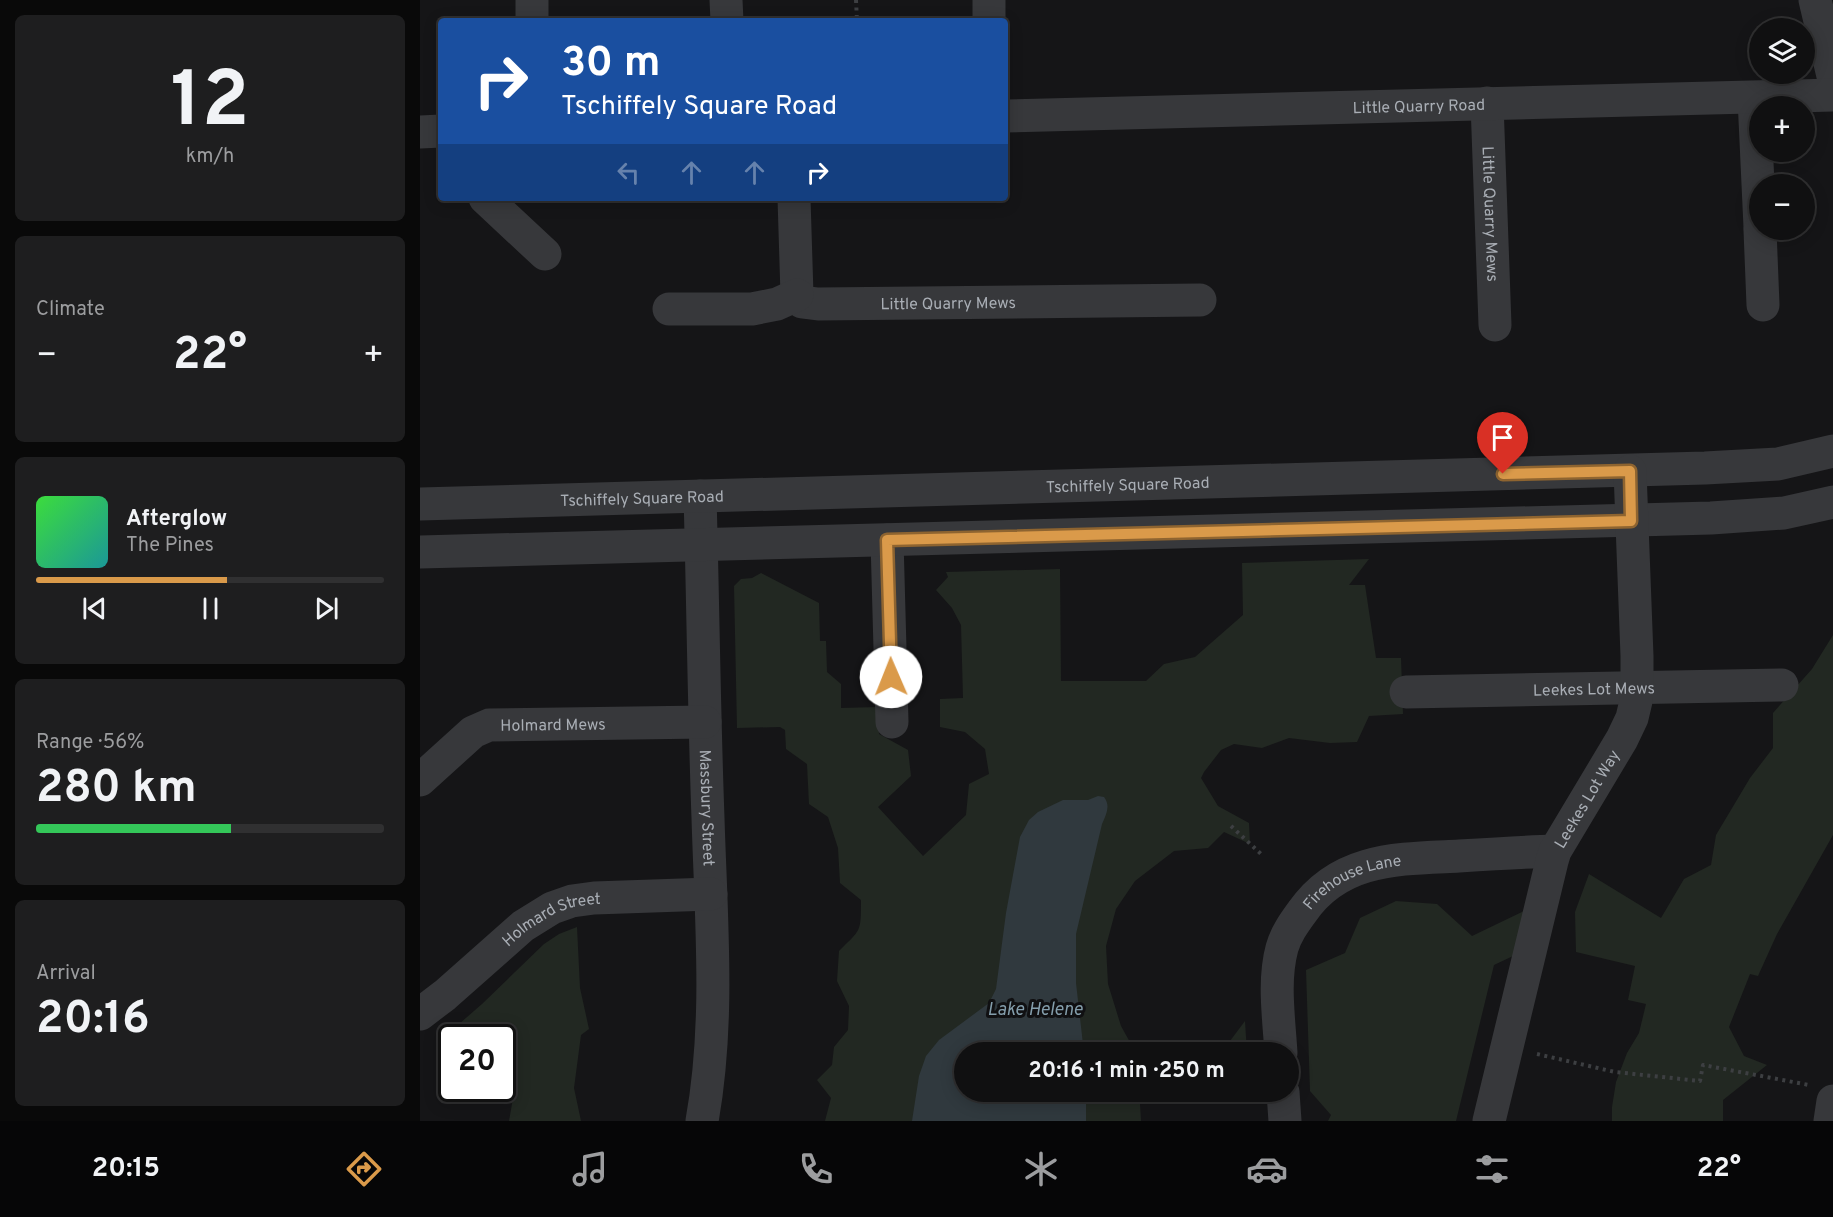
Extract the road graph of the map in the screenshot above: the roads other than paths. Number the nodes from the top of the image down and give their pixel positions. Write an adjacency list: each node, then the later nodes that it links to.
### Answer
1 (532, 0): 5 (street)
2 (726, 0): 6 (street)
3 (989, 0): 7 (street)
4 (1815, 0): 8 (street)
5 (532, 18)
6 (727, 18)
7 (989, 18)
8 (1833, 76)
9 (1833, 95): 10 (street, Little Quarry Road)
10 (1807, 96)
11 (1749, 98): 12 (street, Little Quarry Road)
12 (1487, 103): 13 (street, Little Quarry Road); 24 (street, Little Quarry Mews)
13 (1008, 116)
14 (438, 131): 15 (street)
15 (420, 132)
16 (488, 201): 19 (street)
17 (794, 201): 20 (street)
18 (1760, 240): 22 (street)
19 (545, 254)
20 (797, 295): 21 (street, Little Quarry Mews); 23 (street)
21 (1200, 300)
22 (1763, 305)
23 (669, 309)
24 (1495, 325)
25 (1833, 452): 26 (street, Tschiffely Square Road)
26 (1630, 471): 27 (street, Tschiffely Square Road); 30 (street, Leekes Lot Way)
27 (700, 495): 29 (street, Tschiffely Square Road); 32 (street, Massbury Street)
28 (1833, 502): 30 (street)
29 (420, 504)
30 (1631, 521): 31 (street); 35 (street, Leekes Lot Way)
31 (887, 540): 32 (street); 38 (street)
32 (701, 545): 33 (street); 37 (street, Massbury Street)
33 (420, 552)
34 (1782, 685): 35 (street, Leekes Lot Mews)
35 (1637, 688): 36 (street, Leekes Lot Mews); 40 (street, Leekes Lot Way)
36 (1406, 692)
37 (705, 722): 39 (street, Holmard Mews); 41 (street, Massbury Street)
38 (892, 722)
39 (420, 780)
40 (1555, 851): 43 (street, Firehouse Lane); 48 (street, Leekes Lot Way)
41 (711, 894): 42 (street, Holmard Street); 46 (street, Massbury Street)
42 (420, 1014)
43 (1281, 1042)
44 (1825, 1094): 49 (street)
45 (1284, 1102): 47 (street)
46 (702, 1121)
47 (1285, 1121)
48 (1489, 1121)
49 (1830, 1121)

